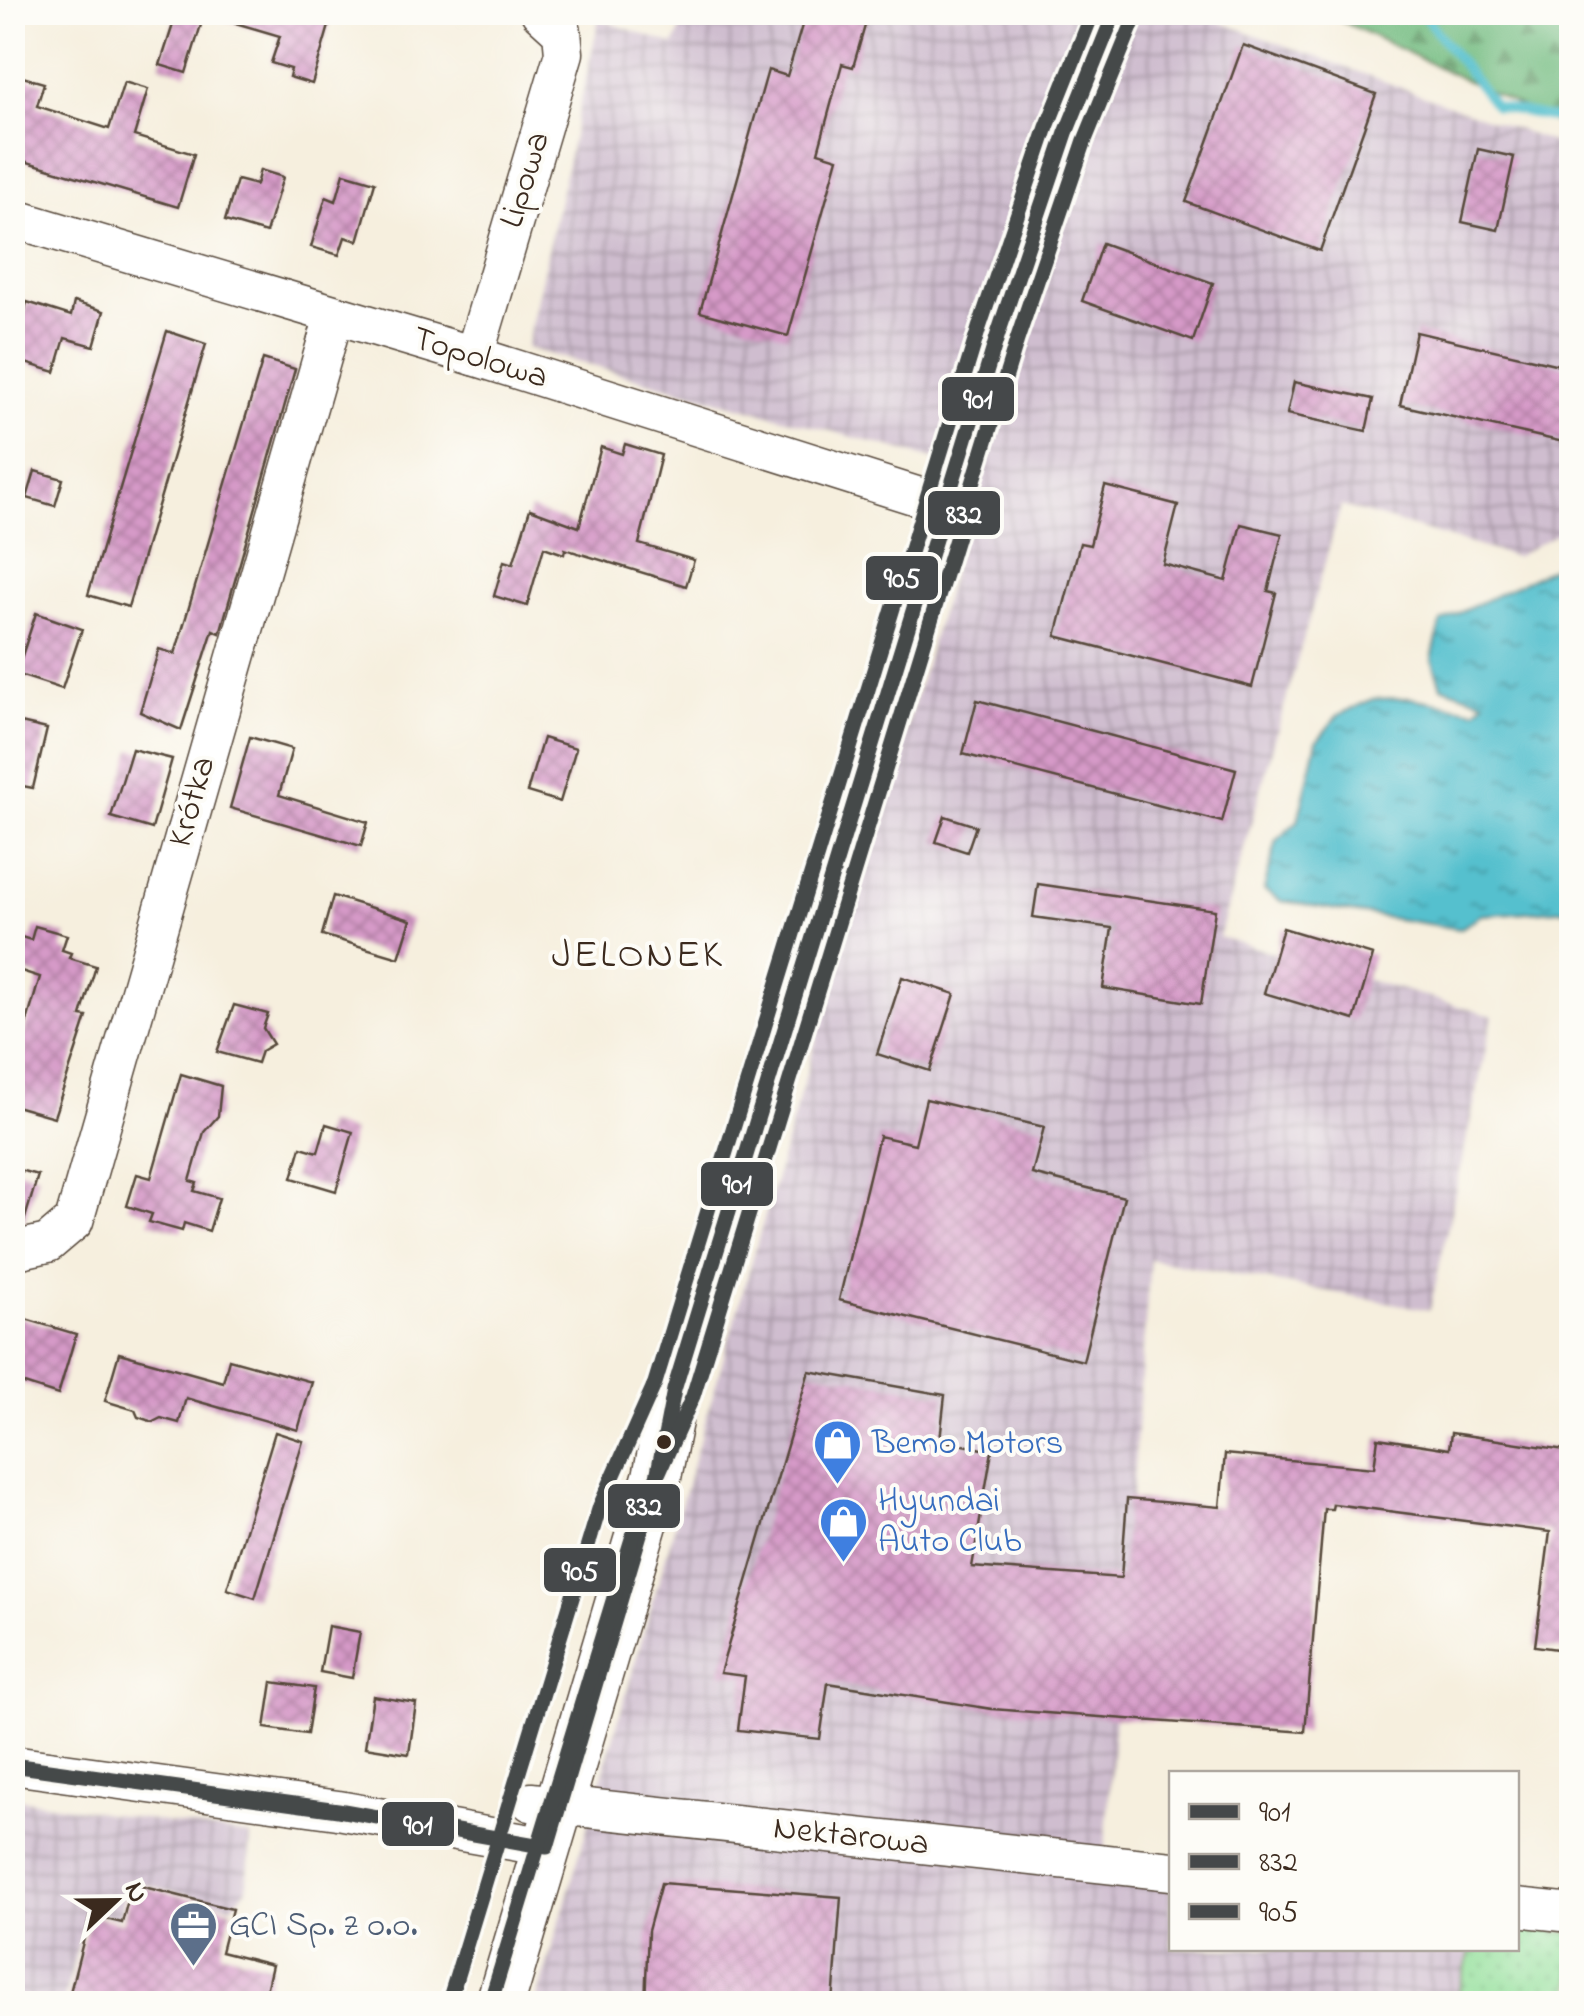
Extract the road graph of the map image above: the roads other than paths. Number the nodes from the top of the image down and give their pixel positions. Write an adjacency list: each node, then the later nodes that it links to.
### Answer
1 (540, 12): 5 (street, Lipowa)
2 (1114, 12): 6 (main road)
3 (12, 218): 4 (street, Topolowa)
4 (334, 316): 5 (street, Topolowa); 7 (street, Krótka)
5 (474, 356): 6 (street, Topolowa)
6 (945, 505): 9 (main road)
7 (12, 1251)
8 (12, 1765): 9 (street, Nektarowa)
9 (539, 1824): 10 (street, Nektarowa); 13 (main road); 14 (main road)
10 (1169, 1871)
11 (1519, 1907): 12 (street)
12 (1572, 1913)
13 (469, 2004)
14 (500, 2004)

